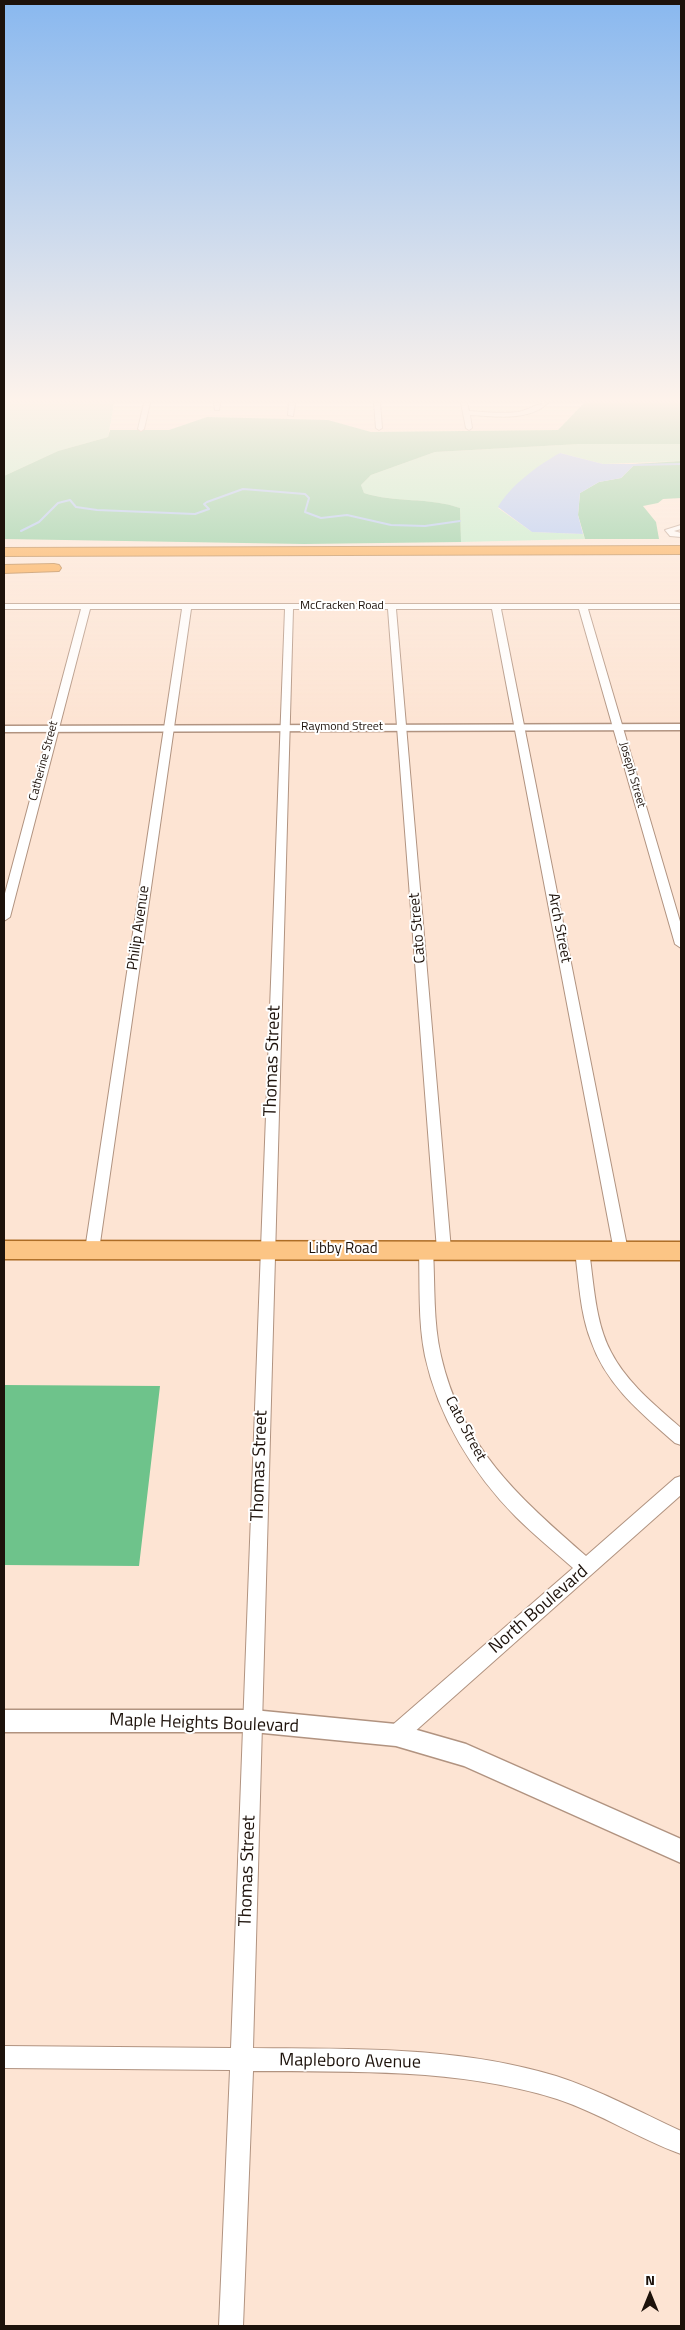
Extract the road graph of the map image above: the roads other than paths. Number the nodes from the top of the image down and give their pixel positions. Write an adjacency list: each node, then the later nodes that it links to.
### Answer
1 (681, 527): 2 (street)
2 (681, 535)
3 (4, 546): 6 (highway)
4 (681, 550): 6 (highway)
5 (4, 552): 6 (highway)
6 (102, 552)
7 (296, 560): 8 (highway); 9 (highway); 10 (highway)
8 (681, 560)
9 (4, 562)
10 (173, 566)
11 (67, 567): 12 (highway)
12 (4, 569)
13 (4, 606): 14 (street, McCracken Road)
14 (86, 606): 15 (street, McCracken Road); 27 (street, Catherine Street)
15 (186, 606): 16 (street, McCracken Road); 21 (street, Philip Avenue)
16 (289, 606): 17 (street, McCracken Road); 22 (street, Thomas Street)
17 (392, 606): 18 (street, McCracken Road); 23 (street, Cato Street)
18 (496, 606): 19 (street, McCracken Road); 24 (street, Arch Street)
19 (583, 606): 20 (street, McCracken Road); 25 (street, Joseph Street)
20 (681, 606)
21 (168, 727): 22 (street, Raymond Street); 27 (street, Raymond Street); 33 (street, Philip Avenue)
22 (284, 727): 23 (street, Raymond Street); 31 (street, Thomas Street)
23 (402, 727): 24 (street, Raymond Street); 34 (street, Cato Street)
24 (520, 727): 25 (street, Raymond Street); 36 (street, Arch Street)
25 (618, 727): 26 (street, Raymond Street); 30 (street, Joseph Street)
26 (681, 727)
27 (52, 728): 28 (street, Raymond Street); 29 (street, Catherine Street)
28 (4, 729)
29 (4, 917)
30 (681, 944)
31 (266, 1249): 33 (main road, Libby Road); 34 (main road, Libby Road); 42 (street, Thomas Street)
32 (4, 1250): 33 (main road, Libby Road)
33 (92, 1250)
34 (435, 1250): 35 (main road, Libby Road); 40 (street, Cato Street)
35 (582, 1251): 36 (main road, Libby Road); 38 (street)
36 (621, 1251): 37 (main road, Libby Road)
37 (681, 1251)
38 (681, 1438)
39 (681, 1484): 40 (street, North Boulevard)
40 (586, 1568): 43 (street, North Boulevard)
41 (4, 1721): 42 (street, Maple Heights Boulevard)
42 (253, 1721): 43 (street, Maple Heights Boulevard); 46 (street, Thomas Street)
43 (396, 1735): 44 (street, Maple Heights Boulevard)
44 (681, 1851)
45 (4, 2057): 46 (street, Mapleboro Avenue)
46 (243, 2061): 47 (street, Mapleboro Avenue); 48 (street, Thomas Street)
47 (681, 2143)
48 (231, 2326)

